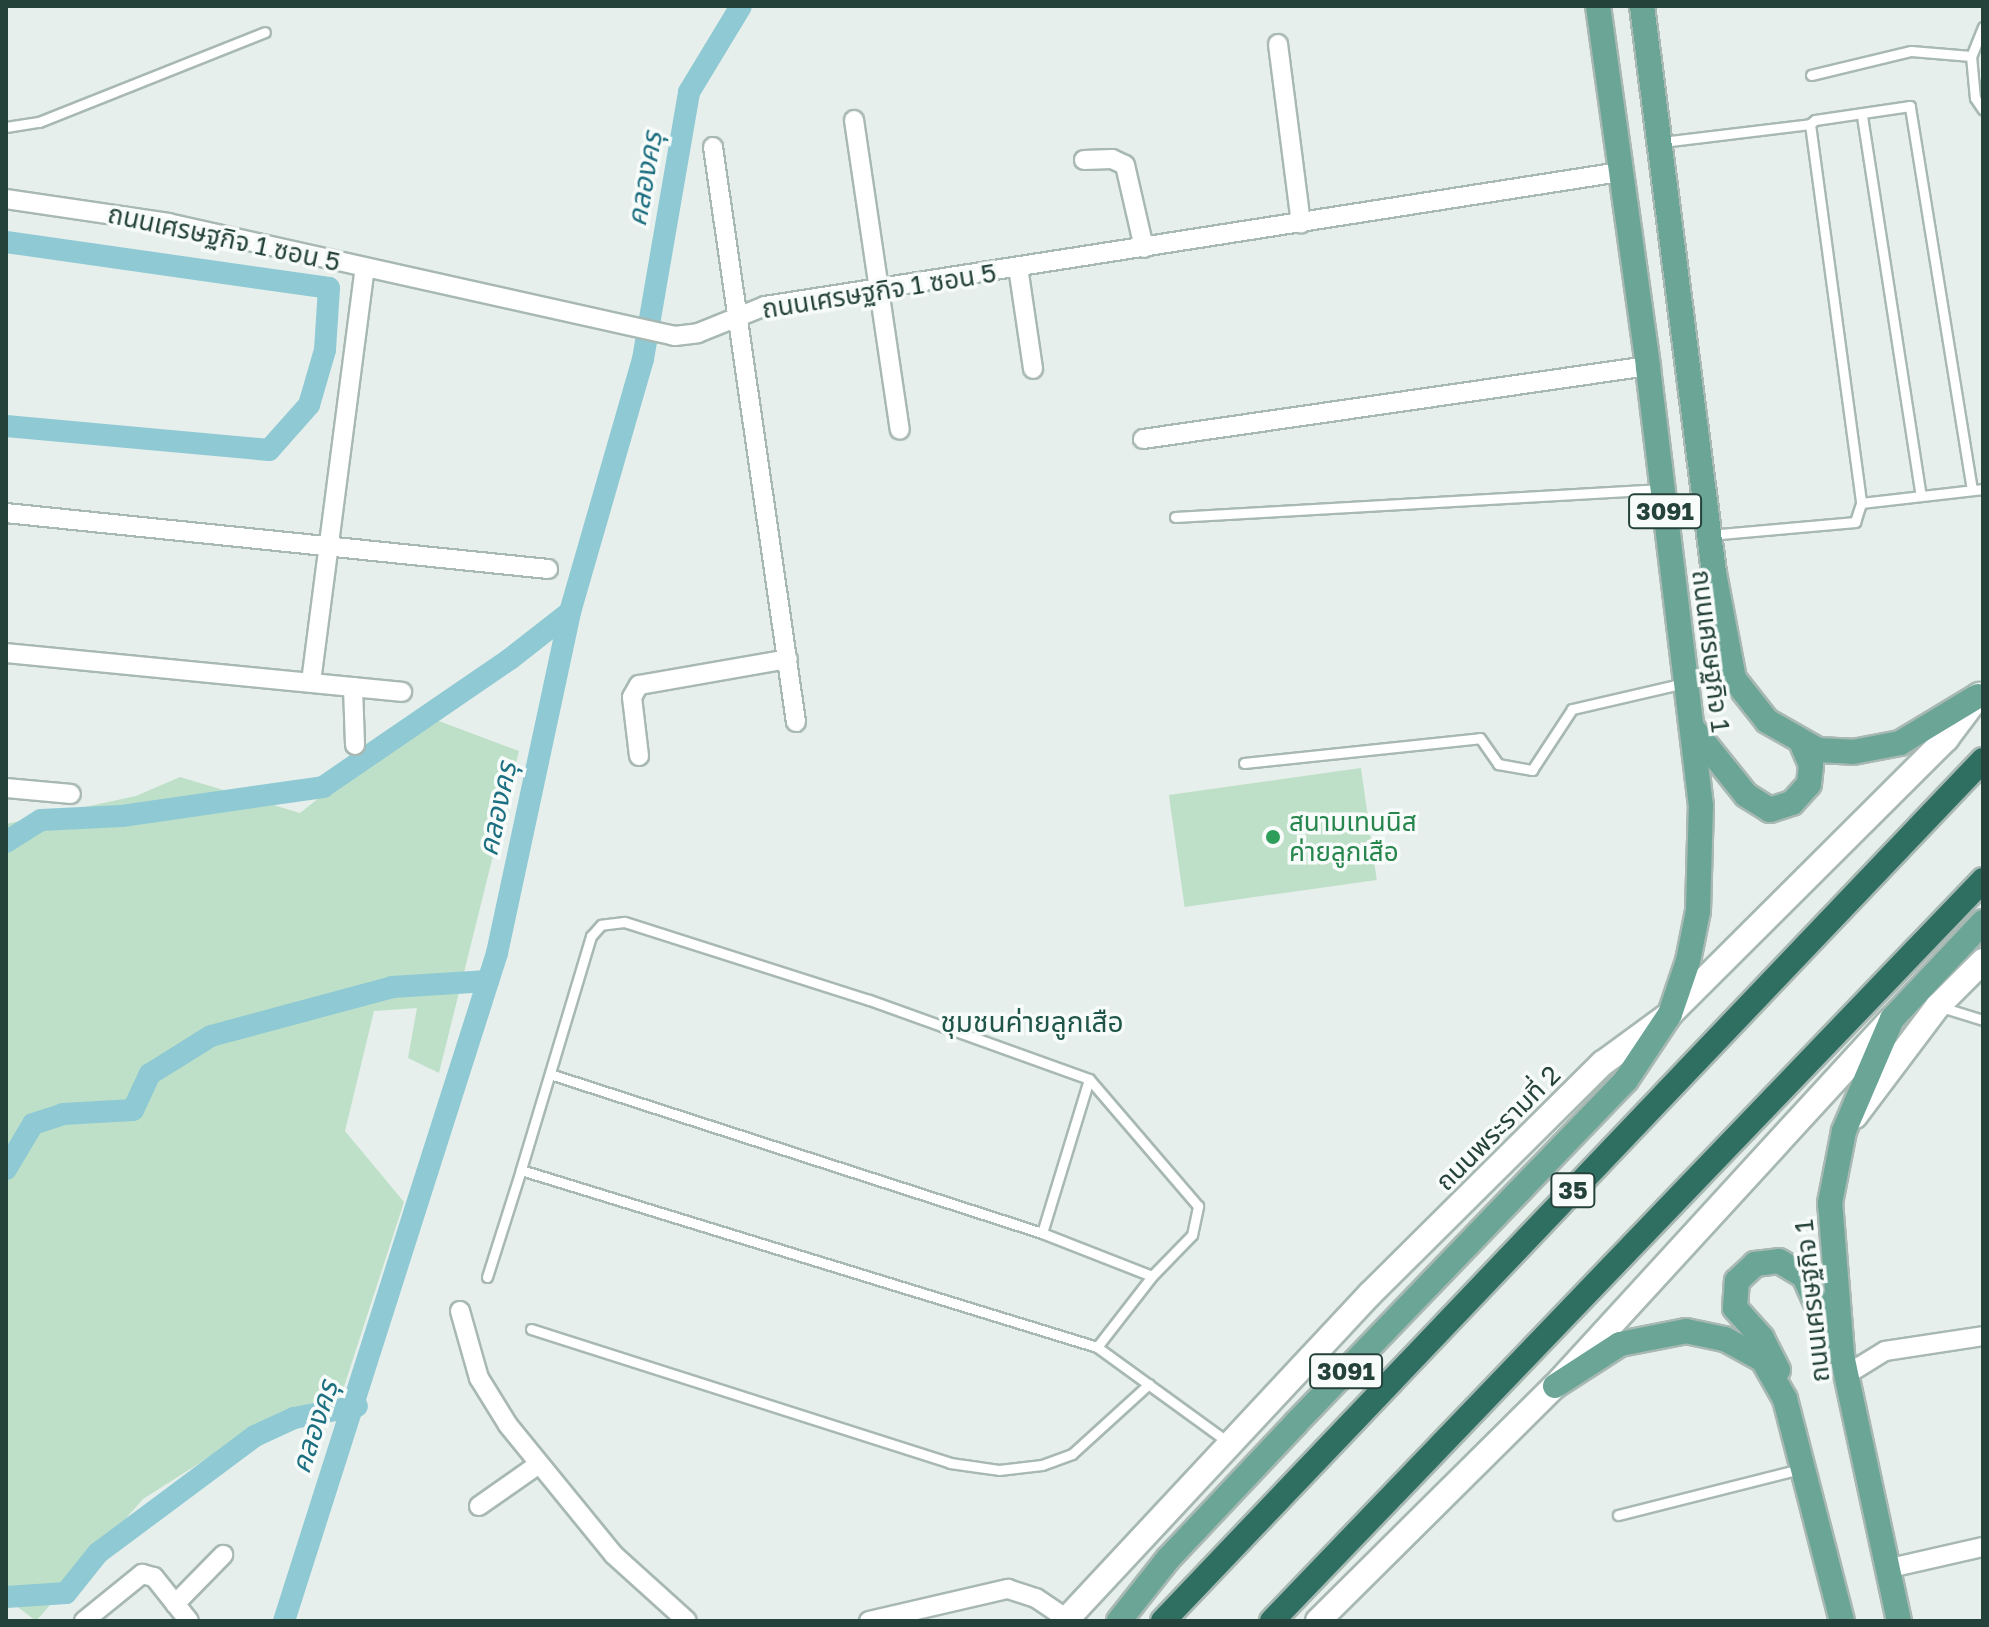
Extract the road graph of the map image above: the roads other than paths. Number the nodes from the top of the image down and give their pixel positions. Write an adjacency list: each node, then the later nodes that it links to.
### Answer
1 (1598, 6): 16 (main road, ถนนเศรษฐกิจ 1 / 3091)
2 (1642, 6): 13 (main road, ถนนเศรษฐกิจ 1 / 3091)
3 (1983, 27): 6 (lane)
4 (265, 32): 12 (lane)
5 (1278, 44): 18 (street)
6 (1971, 56): 7 (lane); 8 (lane)
7 (1811, 75)
8 (1983, 110)
9 (1862, 116): 11 (lane); 30 (lane); 31 (lane)
10 (854, 120): 22 (street)
11 (1810, 124): 13 (lane); 32 (lane)
12 (6, 127)
13 (1660, 142): 35 (main road, ถนนเศรษฐกิจ 1 / 3091)
14 (713, 147): 23 (street)
15 (1084, 160): 19 (street)
16 (1620, 172): 18 (street, ถนนเศรษฐกิจ 1 ซอน 5); 24 (main road, ถนนเศรษฐกิจ 1 / 3091)
17 (6, 199): 21 (street, ถนนเศรษฐกิจ 1 ซอน 5)
18 (1301, 224): 19 (street, ถนนเศรษฐกิจ 1 ซอน 5)
19 (1144, 248): 20 (street, ถนนเศรษฐกิจ 1 ซอน 5)
20 (1018, 267): 22 (street, ถนนเศรษฐกิจ 1 ซอน 5); 25 (street)
21 (365, 268): 23 (street, ถนนเศรษฐกิจ 1 ซอน 5); 36 (street)
22 (880, 289): 23 (street, ถนนเศรษฐกิจ 1 ซอน 5); 26 (street)
23 (739, 316): 39 (street)
24 (1648, 366): 27 (street); 28 (main road, ถนนเศรษฐกิจ 1 / 3091)
25 (1033, 369)
26 (900, 430)
27 (1143, 439)
28 (1662, 489): 34 (lane); 41 (main road, ถนนเศรษฐกิจ 1 / 3091)
29 (1983, 489): 30 (lane)
30 (1972, 490): 31 (lane)
31 (1921, 495): 32 (lane)
32 (1861, 503): 35 (lane)
33 (6, 513): 36 (street)
34 (1175, 517)
35 (1709, 535): 47 (main road, ถนนเศรษฐกิจ 1 / 3091)
36 (327, 543): 37 (street); 40 (street)
37 (548, 569)
38 (6, 653): 40 (street)
39 (788, 659): 45 (street); 49 (street)
40 (311, 682): 42 (street)
41 (1689, 683): 46 (main road, ถนนเศรษฐกิจ 1 / 3091); 51 (lane)
42 (353, 687): 43 (street); 48 (street)
43 (402, 692)
44 (1980, 693): 47 (main road, ถนนเศรษฐกิจ 1 / 3091); 58 (main road, ถนนพระรามที่ 2 / 35)
45 (796, 722)
46 (1693, 729): 47 (main road); 58 (main road, ถนนเศรษฐกิจ 1 / 3091)
47 (1801, 742)
48 (355, 745)
49 (639, 756)
50 (1983, 760): 91 (highway, 35)
51 (1244, 763)
52 (6, 788): 53 (street)
53 (71, 794)
54 (1983, 880): 92 (highway)
55 (1983, 922): 59 (main road, ถนนเศรษฐกิจ 1)
56 (1983, 961): 57 (main road)
57 (1938, 1006): 60 (lane); 63 (main road)
58 (1670, 1014): 76 (main road, ถนนพระรามที่ 2 / 35); 90 (main road, ถนนเศรษฐกิจ 1 / 3091)
59 (1892, 1019): 63 (main road, ถนนเศรษฐกิจ 1); 74 (main road)
60 (1983, 1020)
61 (550, 1074): 62 (lane); 64 (lane); 65 (lane)
62 (1089, 1079): 65 (lane); 66 (lane)
63 (1844, 1131): 72 (main road, ถนนเศรษฐกิจ 1)
64 (521, 1170): 67 (lane); 71 (lane)
65 (1042, 1233): 66 (lane)
66 (1152, 1276): 71 (lane)
67 (487, 1277)
68 (460, 1311): 77 (street)
69 (531, 1329): 73 (lane)
70 (1983, 1336): 72 (street)
71 (1097, 1347): 73 (lane)
72 (1845, 1370): 75 (main road); 83 (main road, ถนนเศรษฐกิจ 1)
73 (1149, 1384): 76 (lane)
74 (1555, 1386): 75 (main road, ถนนเศรษฐกิจ 1); 93 (main road)
75 (1785, 1399): 78 (main road, ถนนเศรษฐกิจ 1)
76 (1230, 1444): 85 (main road, ถนนพระรามที่ 2 / 35)
77 (539, 1464): 79 (street); 88 (street)
78 (1803, 1468): 80 (lane); 94 (main road, ถนนเศรษฐกิจ 1)
79 (479, 1506)
80 (1618, 1515)
81 (1983, 1547): 83 (street)
82 (223, 1555): 84 (street)
83 (1886, 1569): 95 (main road, ถนนเศรษฐกิจ 1)
84 (175, 1604): 86 (street); 87 (street)
85 (1066, 1620): 89 (street)
86 (84, 1621)
87 (189, 1621)
88 (687, 1621)
89 (869, 1621)
90 (1119, 1621)
91 (1163, 1621)
92 (1272, 1621)
93 (1318, 1621)
94 (1842, 1621)
95 (1899, 1621)

